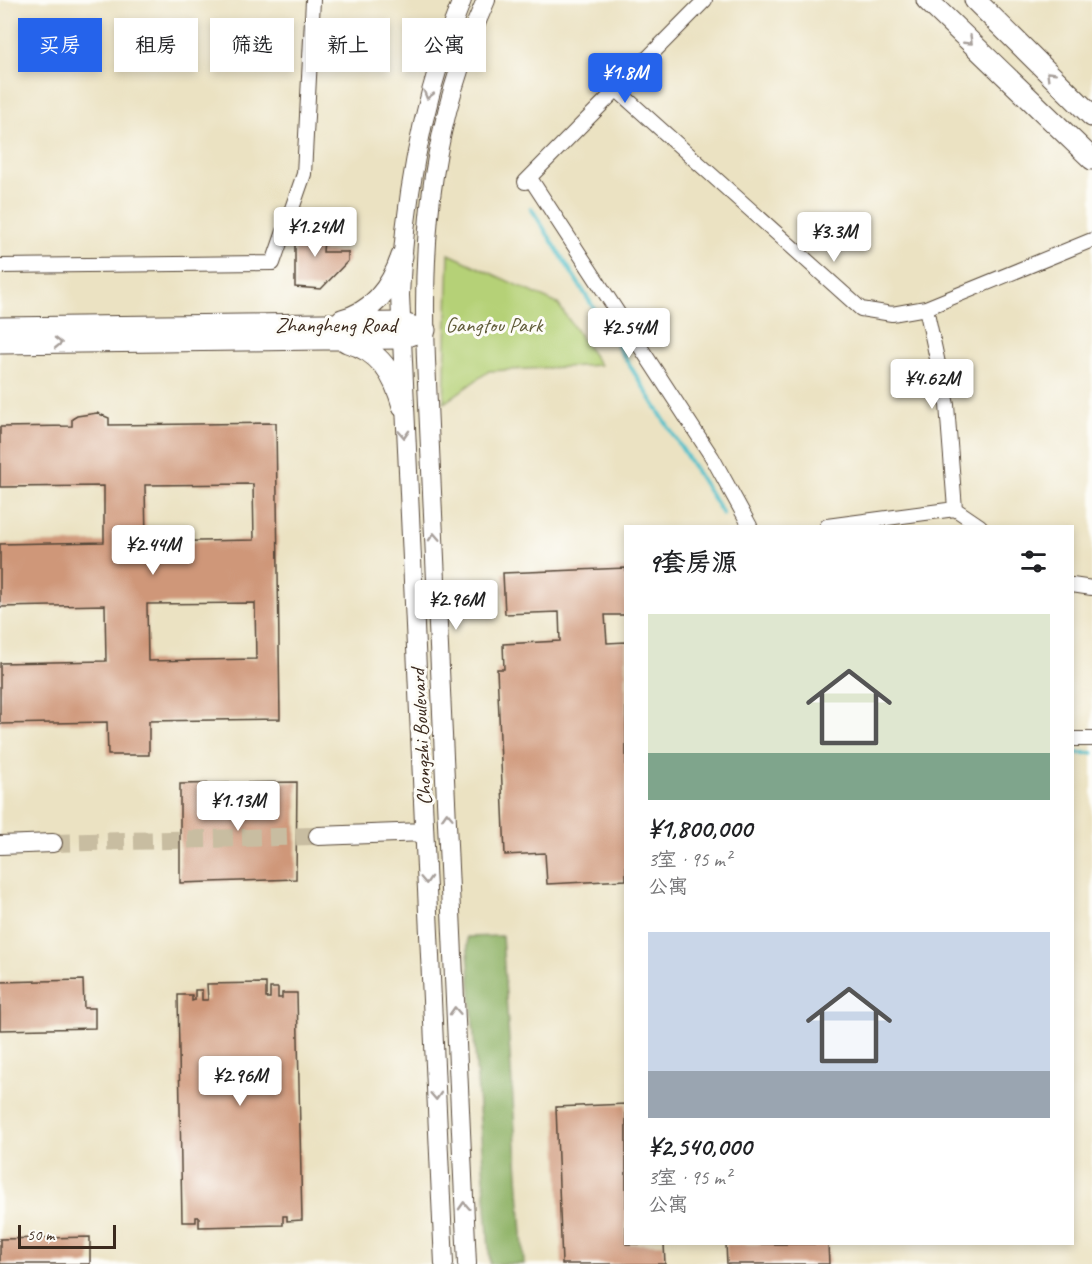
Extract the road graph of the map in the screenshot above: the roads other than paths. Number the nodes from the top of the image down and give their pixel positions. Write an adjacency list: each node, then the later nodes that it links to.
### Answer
1 (313, 0): 12 (street)
2 (462, 0): 11 (main road, Chongzhi Boulevard, one-way to 11)
3 (486, 0): 15 (main road, Chongzhi Boulevard)
4 (705, 0): 7 (street)
5 (927, 0): 9 (main road, one-way to 9)
6 (975, 0): 8 (main road, one-way to 6)
7 (617, 90): 13 (street); 21 (street)
8 (1092, 116)
9 (1092, 159)
10 (1092, 240): 13 (street)
11 (402, 256): 16 (main road, Chongzhi Boulevard); 17 (main road)
12 (0, 266)
13 (926, 308): 20 (street)
14 (0, 328): 17 (main road, Zhangheng Road)
15 (425, 330): 16 (main road, Zhangheng Road); 33 (main road, Chongzhi Boulevard, one-way to 15)
16 (400, 331): 17 (main road, Zhangheng Road); 19 (main road, Chongzhi Boulevard)
17 (328, 332): 18 (main road, Zhangheng Road, one-way to 17); 19 (main road)
18 (0, 344)
19 (403, 406): 28 (main road, Chongzhi Boulevard, one-way to 28)
20 (955, 508): 22 (street); 23 (street)
21 (749, 525)
22 (834, 525)
23 (979, 525)
24 (1074, 585): 25 (street)
25 (1092, 588)
26 (1074, 739): 27 (street)
27 (1092, 740)
28 (424, 832): 29 (main road); 32 (main road, Chongzhi Boulevard, one-way to 32)
29 (318, 836)
30 (53, 843): 31 (main road)
31 (0, 845)
32 (444, 1264)
33 (467, 1264)

